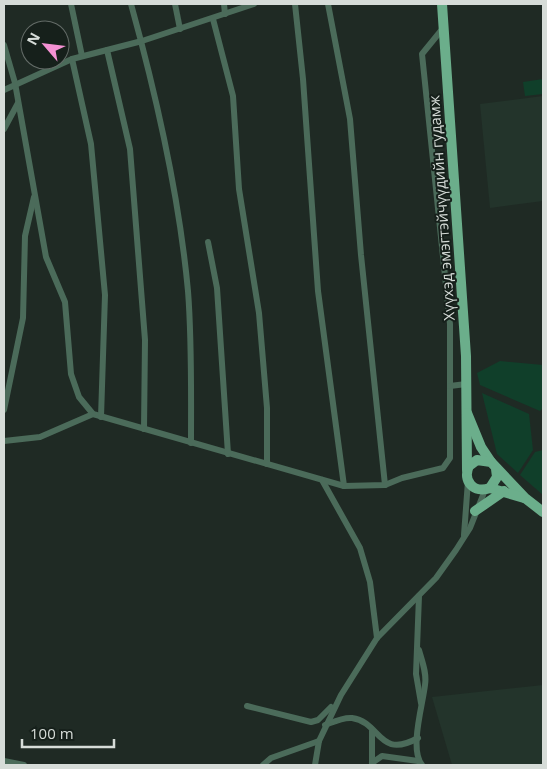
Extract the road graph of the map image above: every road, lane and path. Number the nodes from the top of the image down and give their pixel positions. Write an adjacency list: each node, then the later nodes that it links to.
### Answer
1 (71, 4): 16 (street)
2 (131, 4): 13 (street)
3 (175, 4): 12 (street)
4 (224, 4): 9 (street)
5 (254, 4): 9 (street)
6 (295, 4): 40 (street)
7 (328, 4): 39 (street)
8 (442, 4): 11 (main road, Хүүхэд эмэгтэйчүүдийн гудамж)
9 (225, 14): 10 (street)
10 (213, 19): 12 (street); 35 (street)
11 (444, 27): 25 (main road, Хүүхэд эмэгтэйчүүдийн гудамж); 26 (street)
12 (180, 29): 13 (street)
13 (142, 41): 15 (street); 33 (street)
14 (4, 44): 18 (street)
15 (107, 50): 16 (street); 31 (street)
16 (82, 56): 17 (street)
17 (72, 59): 19 (street); 30 (street)
18 (7, 65): 19 (street)
19 (14, 83): 20 (street); 21 (street)
20 (4, 90)
21 (18, 103): 22 (street); 23 (street)
22 (4, 129)
23 (35, 193): 27 (street); 29 (street)
24 (208, 242): 34 (street)
25 (466, 384): 26 (street); 28 (main road, Хүүхэд эмэгтэйчүүдийн гудамж)
26 (450, 386): 39 (street)
27 (4, 410)
28 (466, 410): 36 (main road, Хүүхэд эмэгтэйчүүдийн гудамж); 37 (main road, Хүүхэд эмэгтэйчүүдийн гудамж)
29 (93, 414): 30 (street); 32 (street)
30 (101, 417): 31 (street)
31 (144, 429): 33 (street)
32 (4, 442)
33 (191, 443): 34 (street)
34 (228, 454): 35 (street)
35 (267, 464): 38 (street)
36 (494, 465): 37 (main road); 41 (main road); 43 (main road, Хүүхэд эмэгтэйчүүдийн гудамж)
37 (467, 476): 41 (main road, Хүүхэд эмэгтэйчүүдийн гудамж); 46 (street)
38 (322, 480): 40 (street); 48 (street)
39 (385, 485): 40 (street)
40 (344, 486)
41 (487, 489): 42 (main road, Хүүхэд эмэгтэйчүүдийн гудамж); 44 (street)
42 (504, 491): 43 (main road, Хүүхэд эмэгтэйчүүдийн гудамж); 44 (main road)
43 (525, 498): 45 (main road, Хүүхэд эмэгтэйчүүдийн гудамж)
44 (475, 511): 46 (street)
45 (543, 512)
46 (462, 541): 47 (street)
47 (419, 596): 48 (street); 53 (street)
48 (377, 638): 49 (street)
49 (341, 694): 50 (street); 51 (street)
50 (248, 706)
51 (325, 725): 52 (street); 54 (street)
52 (372, 731): 55 (street); 60 (street)
53 (418, 738): 55 (street); 59 (street)
54 (319, 741): 62 (street); 63 (street)
55 (395, 746): 56 (street)
56 (394, 756): 58 (street); 60 (street)
57 (4, 761): 61 (street)
58 (411, 763): 59 (street)
59 (420, 763)
60 (372, 764)
61 (24, 765)
62 (264, 765)
63 (315, 765)

